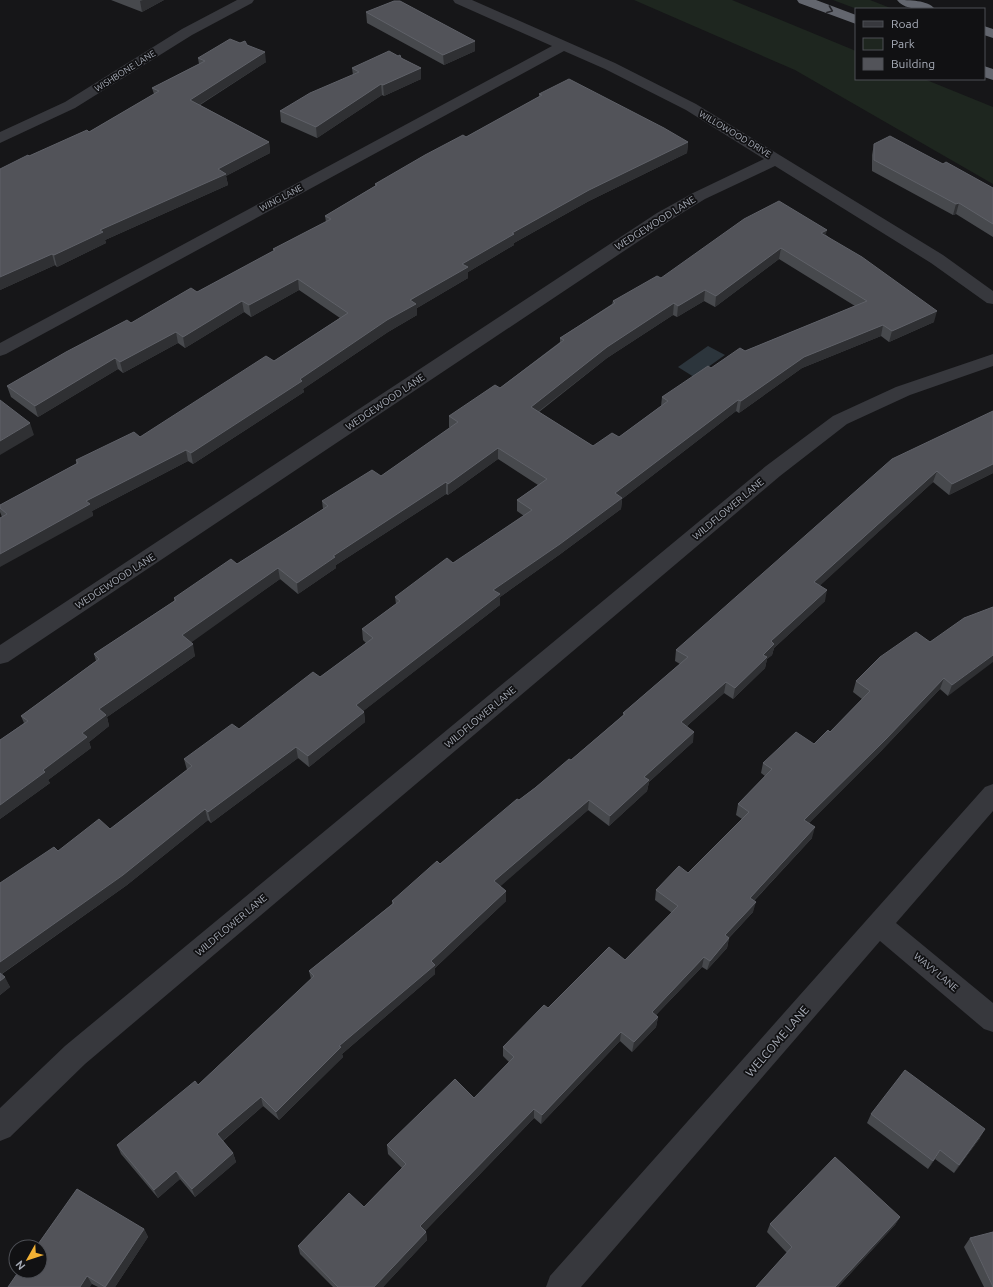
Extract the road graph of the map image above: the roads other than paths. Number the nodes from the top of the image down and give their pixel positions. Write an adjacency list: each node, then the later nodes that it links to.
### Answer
1 (248, 0): 8 (street, WISHBONE LANE)
2 (460, 0): 7 (street, WILLOWOOD DRIVE)
3 (804, 0): 6 (highway, one-way to 6)
4 (904, 0): 5 (highway)
5 (925, 8)
6 (855, 20)
7 (563, 46): 9 (street, WILLOWOOD DRIVE); 11 (street, WING LANE)
8 (0, 138)
9 (776, 159): 10 (street, WILLOWOOD DRIVE); 13 (street, WEDGEWOOD LANE)
10 (993, 299)
11 (0, 350)
12 (993, 360): 17 (street, WILDFLOWER LANE)
13 (0, 656)
14 (993, 794): 15 (street, WELCOME LANE)
15 (879, 925): 16 (street, WAVY LANE); 18 (street, WELCOME LANE)
16 (993, 1020)
17 (0, 1127)
18 (561, 1287)

